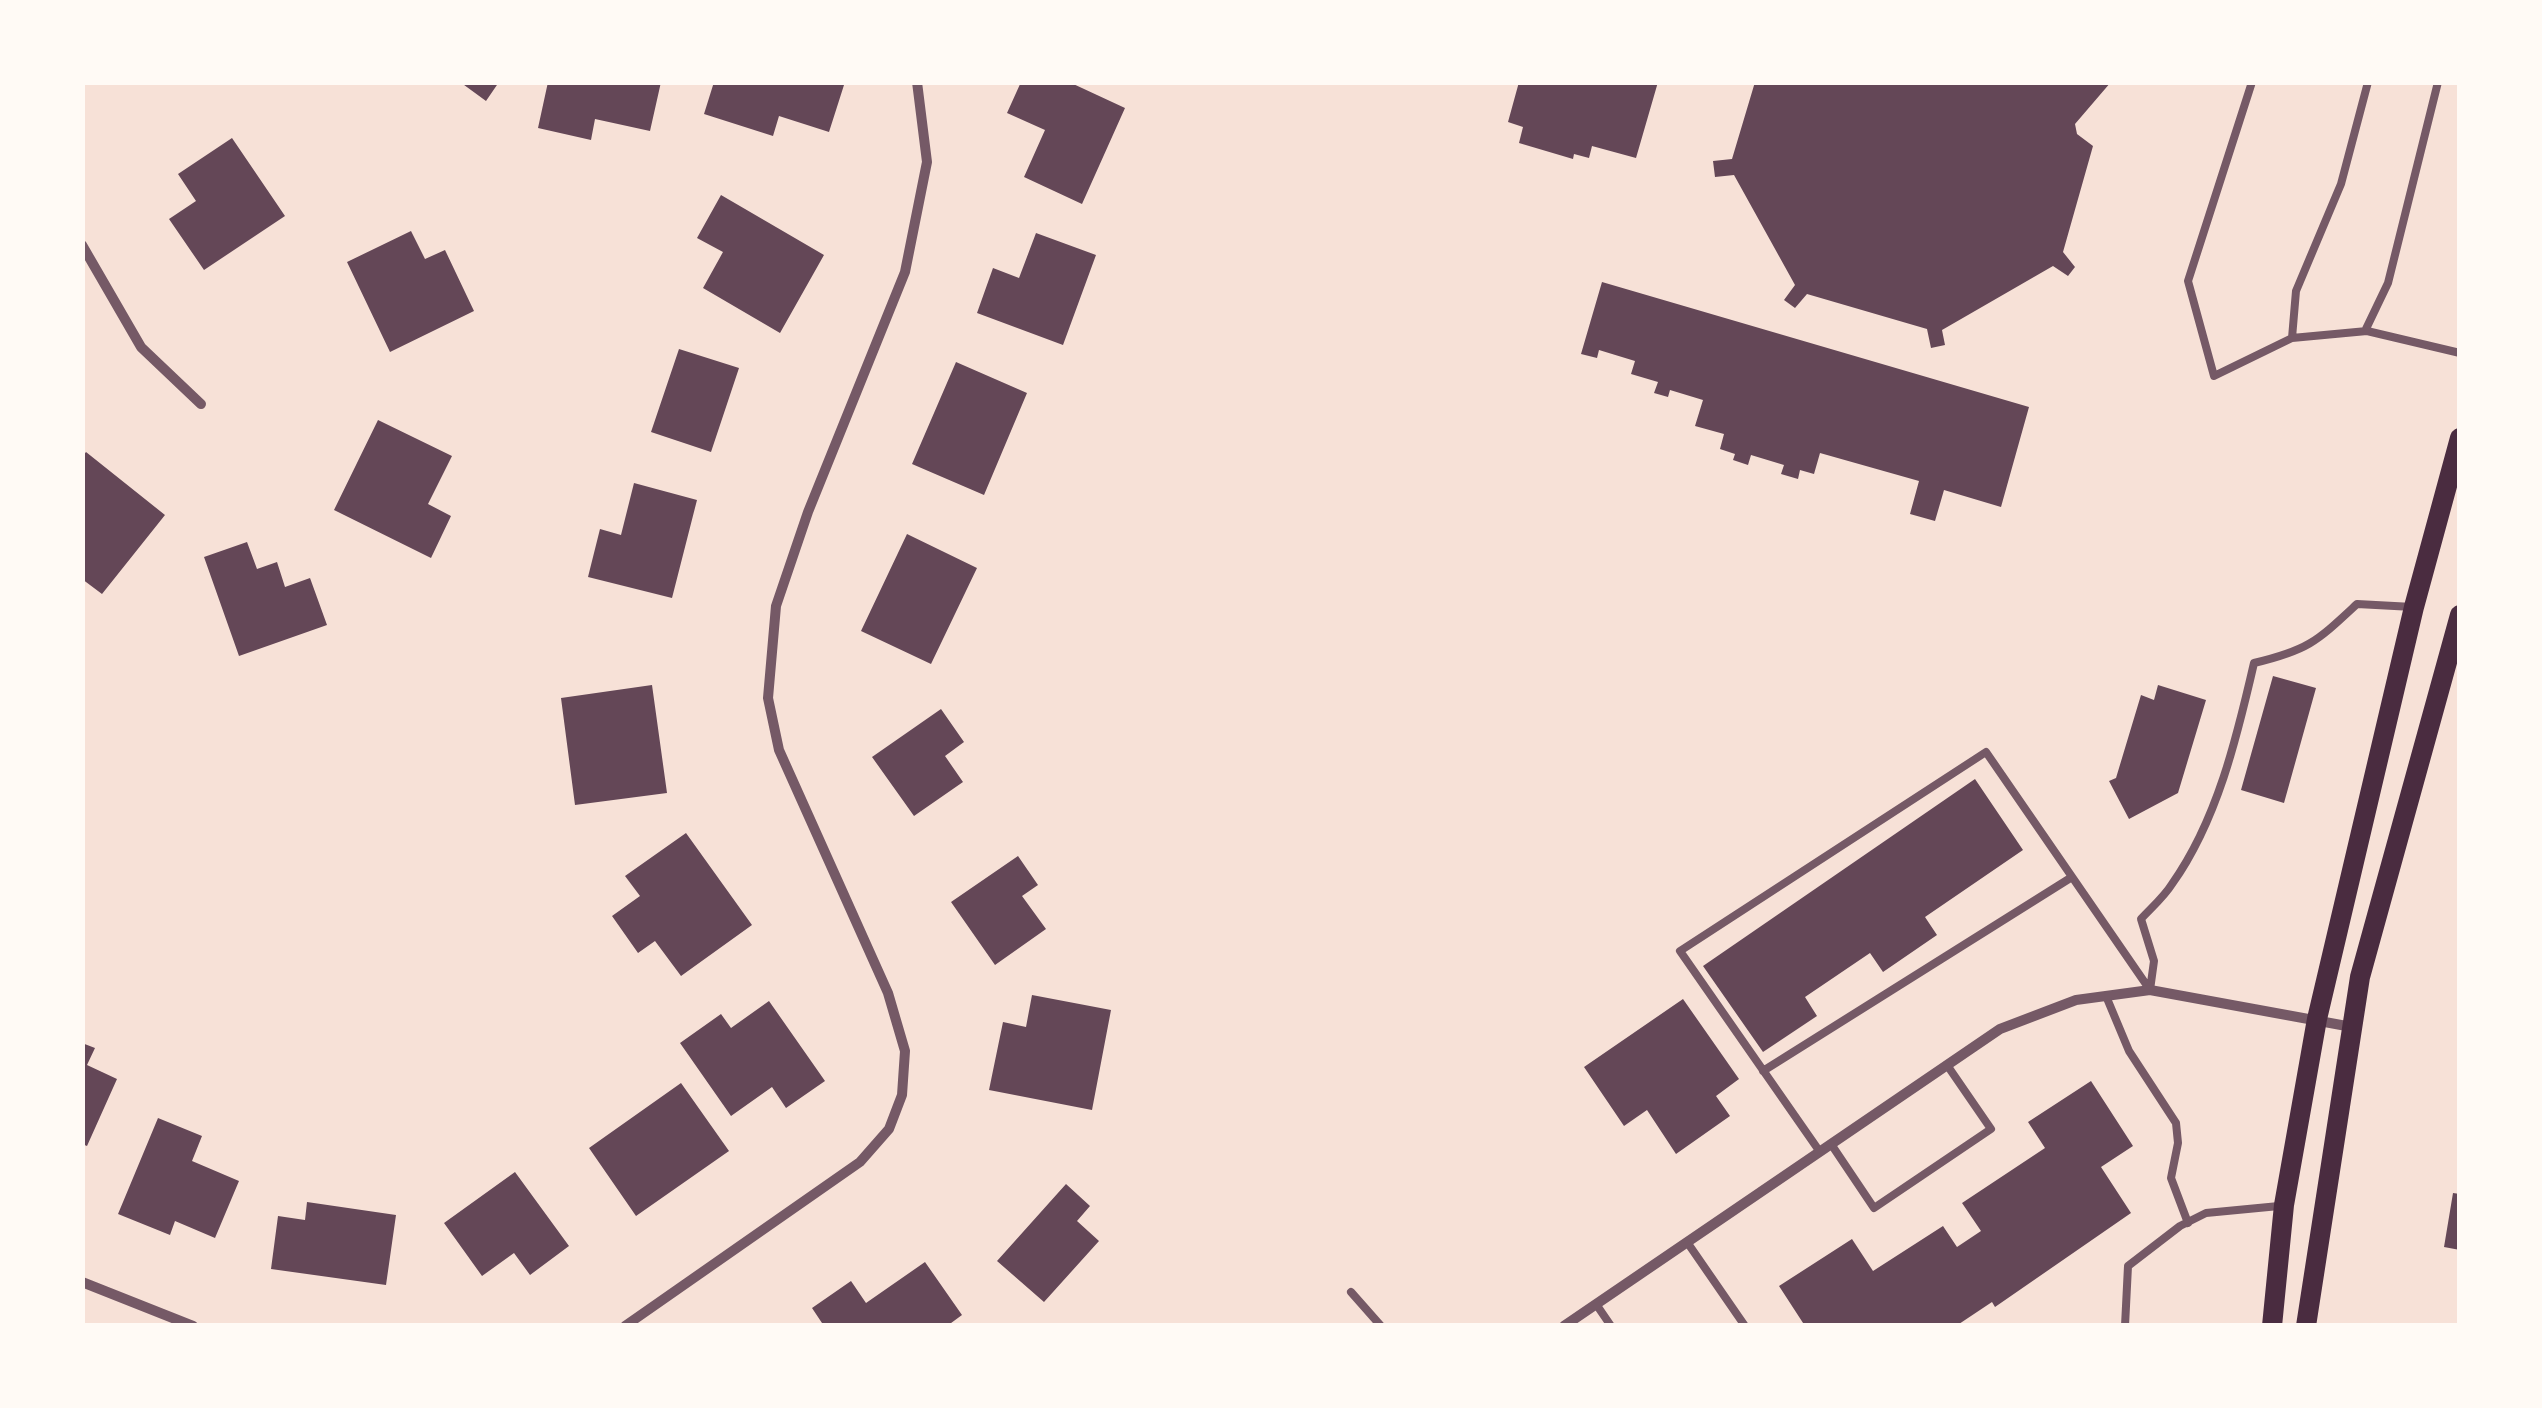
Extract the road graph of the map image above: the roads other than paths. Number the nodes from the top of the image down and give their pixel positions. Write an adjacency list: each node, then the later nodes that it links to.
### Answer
1 (917, 82): 29 (street)
2 (2252, 82): 7 (lane)
3 (2368, 82): 7 (lane)
4 (2438, 82): 6 (lane)
5 (82, 245): 9 (street)
6 (2366, 331): 7 (lane); 8 (lane)
7 (2292, 338)
8 (2460, 354)
9 (201, 404)
10 (2460, 438): 11 (main road)
11 (2414, 607): 14 (lane); 16 (main road)
12 (2460, 615): 17 (main road)
13 (2072, 876): 14 (lane); 19 (lane); 19 (lane)
14 (2150, 990): 15 (street); 16 (street)
15 (2106, 996): 18 (street); 23 (lane)
16 (2318, 1020): 17 (street); 22 (main road)
17 (2352, 1027): 36 (main road)
18 (1948, 1065): 20 (street); 20 (lane)
19 (1763, 1071): 21 (lane)
20 (1831, 1144): 21 (street)
21 (1820, 1152): 24 (street)
22 (2284, 1205): 23 (lane); 35 (main road)
23 (2188, 1223): 34 (lane)
24 (1687, 1242): 27 (street); 33 (lane)
25 (82, 1282): 28 (street)
26 (1350, 1292): 30 (lane)
27 (1596, 1304): 31 (street); 32 (lane)
28 (193, 1326)
29 (625, 1326)
30 (1380, 1326)
31 (1564, 1326)
32 (1611, 1326)
33 (1744, 1326)
34 (2125, 1326)
35 (2272, 1326)
36 (2306, 1326)

